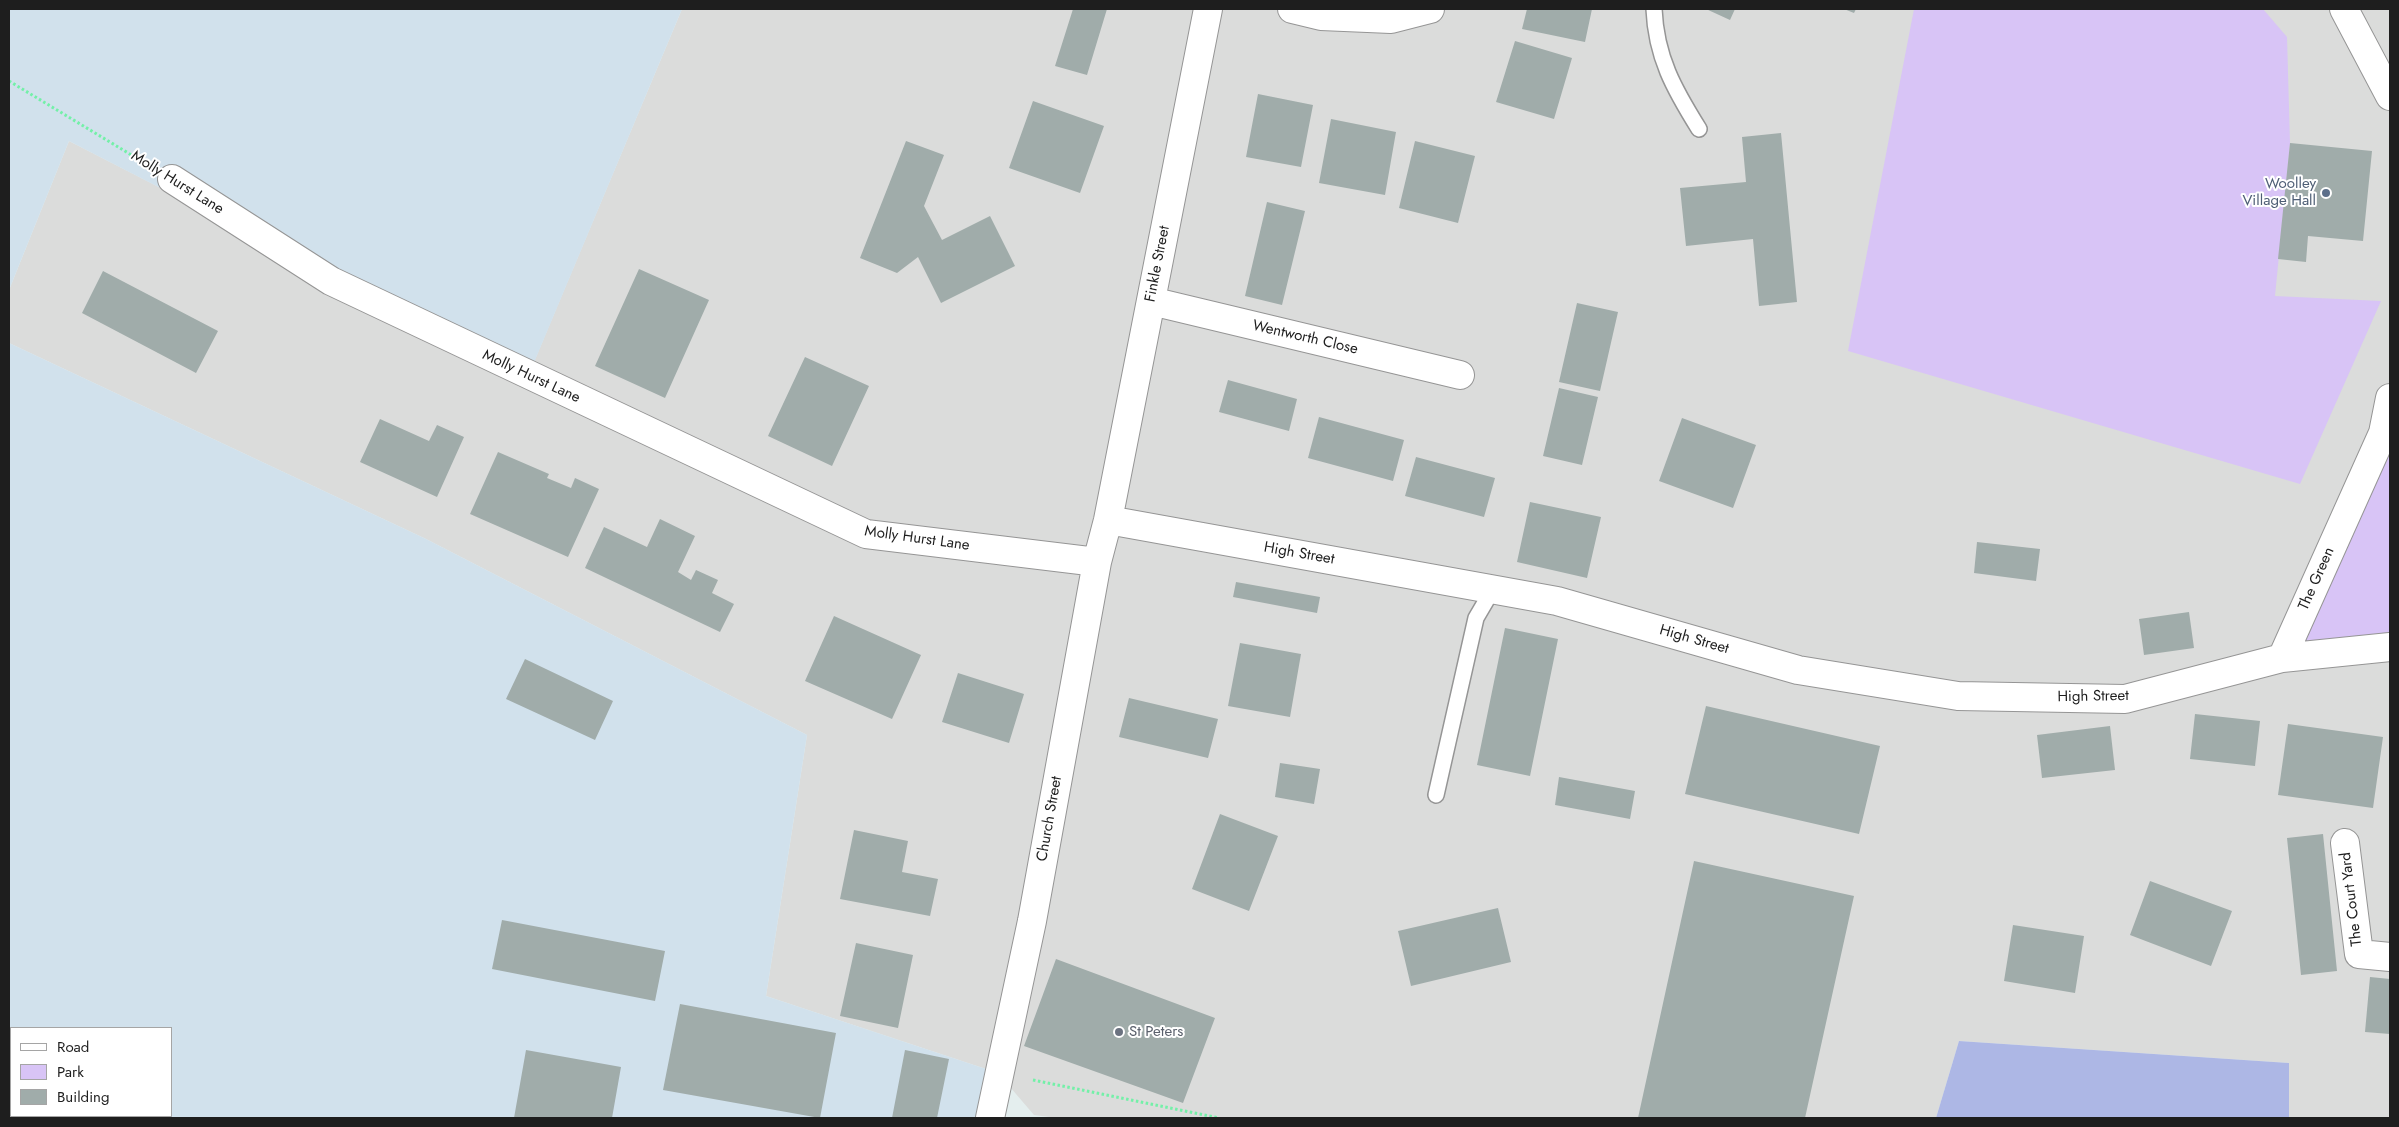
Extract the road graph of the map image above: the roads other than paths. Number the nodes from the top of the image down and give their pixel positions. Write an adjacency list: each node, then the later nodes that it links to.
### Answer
1 (1208, 9): 9 (street, Finkle Street)
2 (1292, 9): 3 (street)
3 (1430, 9)
4 (1654, 9): 7 (lane)
5 (2344, 9): 6 (street)
6 (2390, 96)
7 (1699, 129)
8 (172, 179): 13 (street, Molly Hurst Lane)
9 (1151, 301): 10 (street, Wentworth Close); 12 (street, Finkle Street)
10 (1460, 375)
11 (2390, 398): 16 (street, The Green)
12 (1108, 520): 13 (street, Church Street); 14 (street, High Street)
13 (1097, 562): 20 (street, Church Street)
14 (1492, 589): 16 (street, High Street); 17 (lane)
15 (2390, 647): 16 (street)
16 (2282, 658)
17 (1436, 795)
18 (2345, 843): 19 (street, The Court Yard)
19 (2390, 957)
20 (990, 1118)

